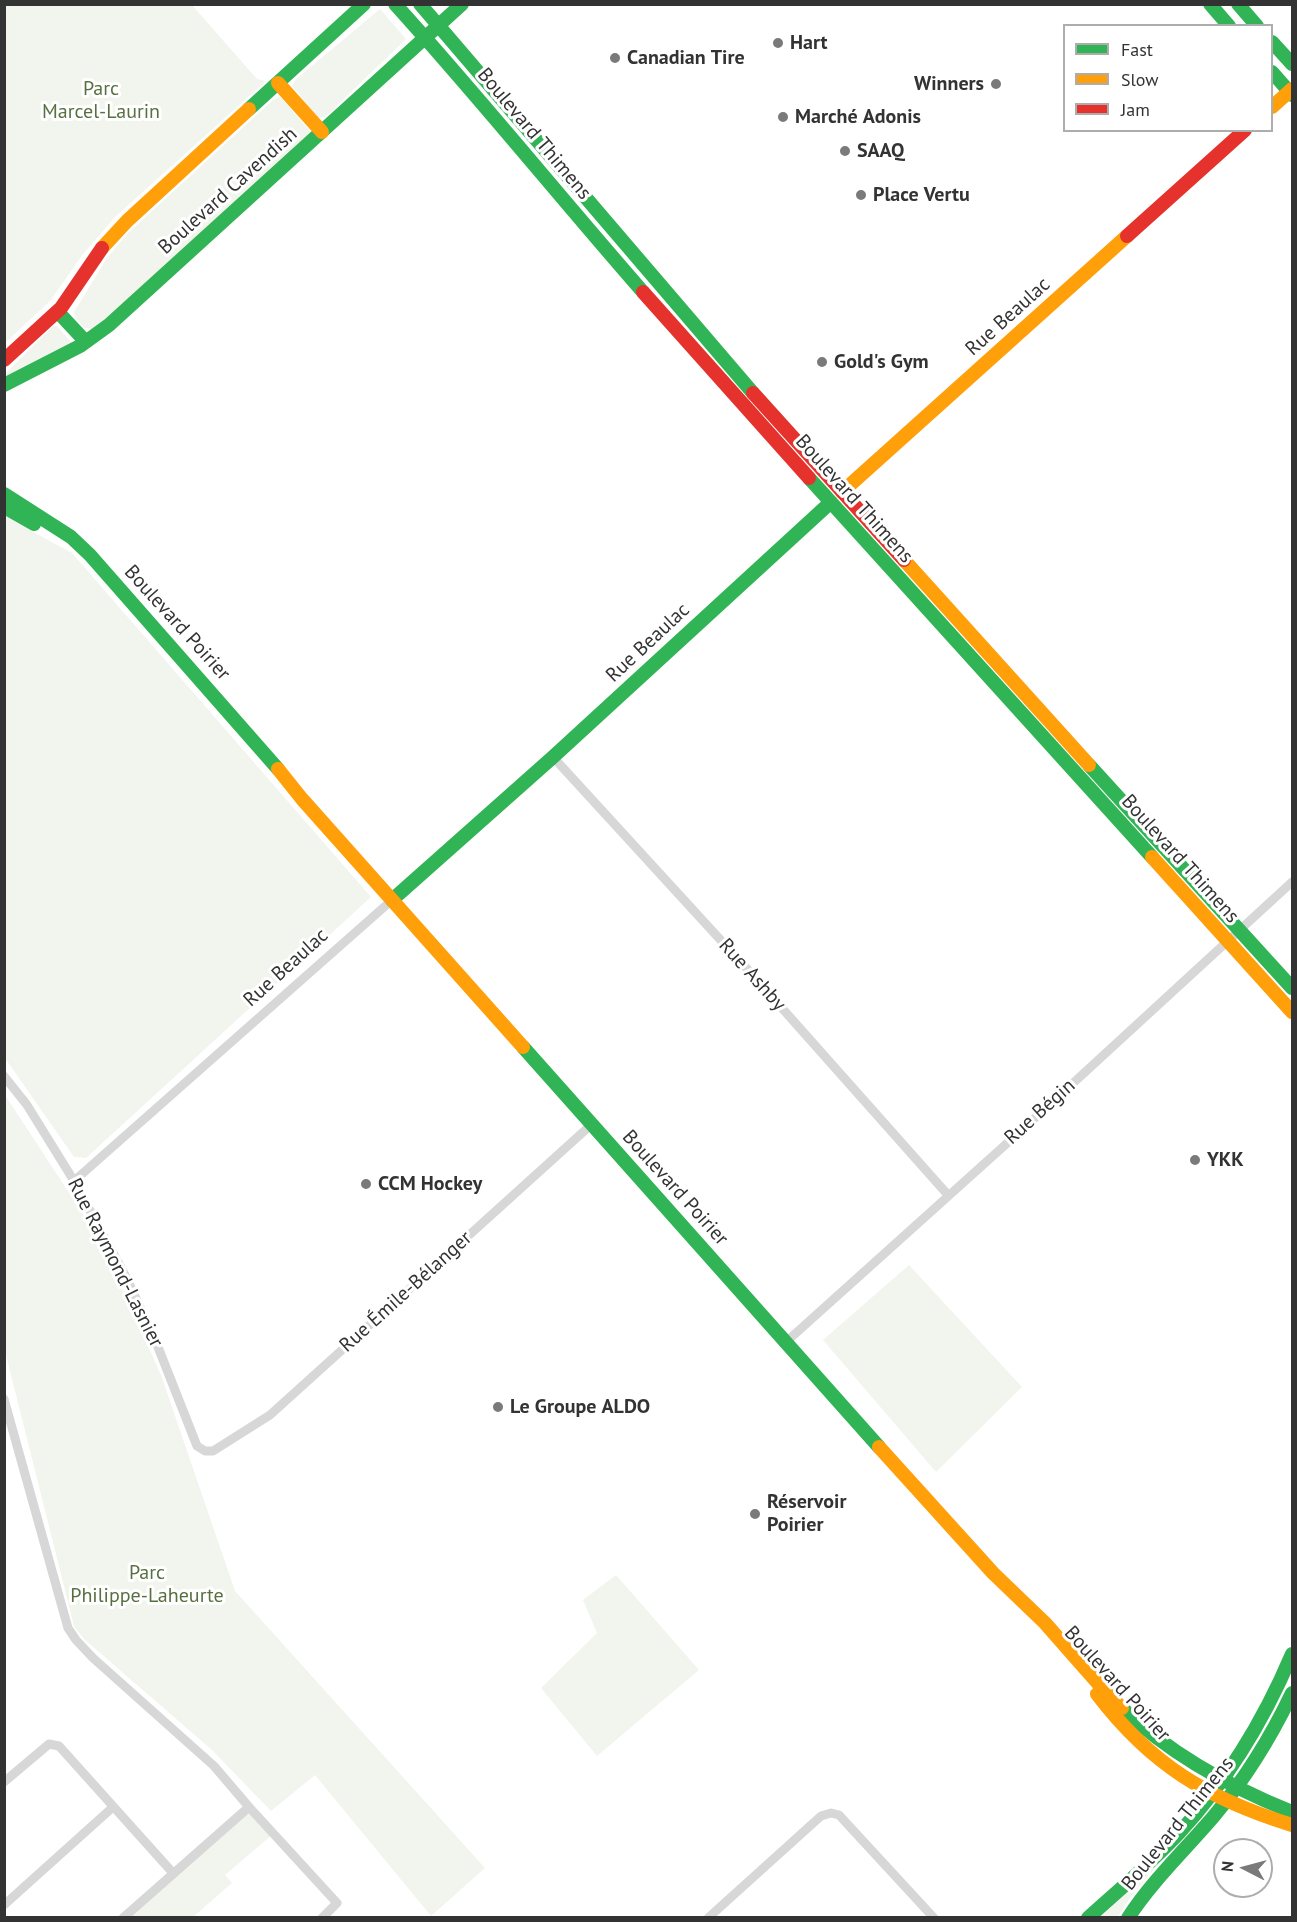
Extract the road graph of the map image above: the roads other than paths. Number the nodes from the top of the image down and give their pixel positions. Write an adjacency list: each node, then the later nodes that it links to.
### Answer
1 (364, 4): 14 (street)
2 (395, 4): 10 (street, Boulevard Thimens)
3 (420, 4): 9 (street, Boulevard Thimens)
4 (462, 4): 9 (street, Boulevard Cavendish)
5 (1210, 4): 7 (street)
6 (1238, 4): 8 (street)
7 (1227, 24)
8 (1255, 24)
9 (439, 25): 10 (street, Boulevard Cavendish); 23 (street, Boulevard Thimens)
10 (426, 38): 17 (street, Boulevard Cavendish); 25 (street, Boulevard Thimens)
11 (1273, 43): 12 (street)
12 (1293, 64)
13 (1273, 73): 15 (street)
14 (278, 83): 17 (street); 19 (street)
15 (1292, 90): 16 (street)
16 (1273, 106)
17 (322, 132): 20 (street, Boulevard Cavendish)
18 (1243, 132): 23 (street, Rue Beaulac)
19 (58, 312): 20 (street); 21 (street)
20 (86, 342): 22 (street, Boulevard Cavendish)
21 (4, 360)
22 (4, 385)
23 (842, 492): 25 (street, Rue Beaulac); 28 (street, Boulevard Thimens)
24 (4, 494): 30 (street, Boulevard Poirier)
25 (831, 502): 27 (street, Rue Beaulac); 29 (street, Boulevard Thimens)
26 (4, 507): 30 (street, Boulevard Poirier)
27 (553, 757): 34 (street, Rue Beaulac); 42 (street, Rue Ashby)
28 (1093, 769): 29 (street); 31 (street, Boulevard Thimens)
29 (1082, 779): 32 (street, Boulevard Thimens)
30 (302, 799): 34 (street, Boulevard Poirier)
31 (1165, 848): 32 (street); 35 (street, Boulevard Thimens)
32 (1154, 859): 36 (street, Boulevard Thimens)
33 (1293, 882): 35 (street, Rue Bégin)
34 (392, 900): 40 (street, Boulevard Poirier); 41 (street, Rue Beaulac)
35 (1240, 930): 36 (street, Rue Bégin); 37 (street, Boulevard Thimens)
36 (1228, 941): 38 (street, Boulevard Thimens); 42 (street, Rue Bégin)
37 (1293, 988)
38 (1293, 1012)
39 (4, 1076): 41 (street, Rue Raymond-Lasnier)
40 (592, 1124): 43 (street, Boulevard Poirier); 45 (street, Rue Émile-Bélanger)
41 (74, 1181): 45 (street, Rue Raymond-Lasnier)
42 (948, 1195): 43 (street, Rue Bégin)
43 (786, 1342): 46 (street, Boulevard Poirier)
44 (4, 1399): 55 (street)
45 (213, 1451)
46 (1021, 1602): 49 (street, Boulevard Poirier); 52 (street, Boulevard Poirier)
47 (1293, 1654): 49 (street, Boulevard Thimens)
48 (1293, 1693): 51 (street, Boulevard Thimens)
49 (1222, 1780): 51 (street, Boulevard Poirier); 52 (street, Boulevard Thimens)
50 (4, 1782): 54 (street)
51 (1236, 1787): 53 (street, Boulevard Thimens); 56 (street, Boulevard Poirier)
52 (1212, 1792): 53 (street, Boulevard Poirier); 64 (street, Boulevard Thimens)
53 (1227, 1799): 57 (street, Boulevard Poirier); 65 (street, Boulevard Thimens)
54 (113, 1807): 58 (street); 59 (street)
55 (249, 1808): 58 (street); 61 (street)
56 (1293, 1812)
57 (1293, 1826)
58 (173, 1873): 60 (street)
59 (4, 1905)
60 (123, 1917)
61 (322, 1917)
62 (708, 1917): 63 (street)
63 (934, 1917)
64 (1088, 1917)
65 (1128, 1917)

